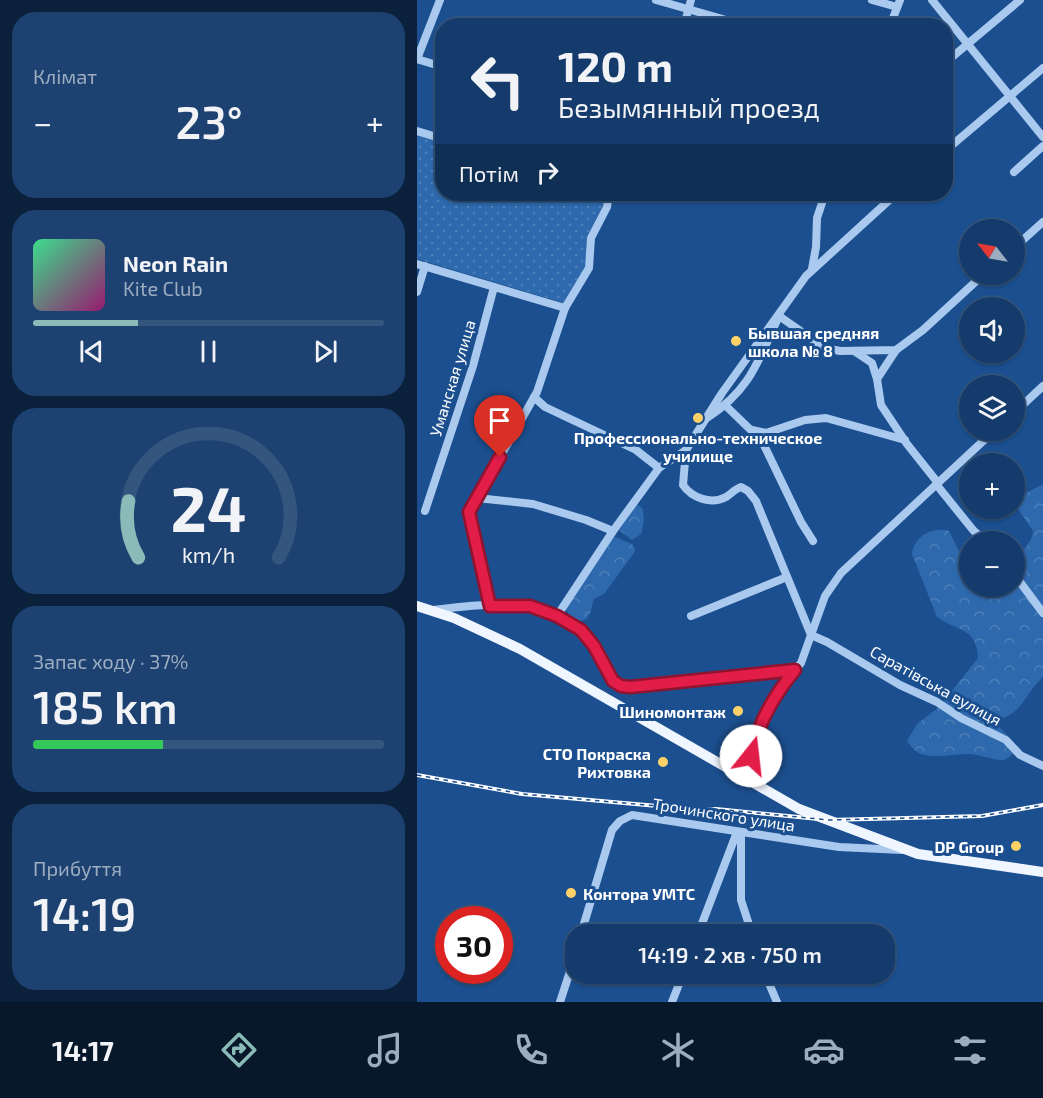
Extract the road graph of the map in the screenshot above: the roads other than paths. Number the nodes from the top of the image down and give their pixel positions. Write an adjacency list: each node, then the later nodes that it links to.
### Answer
1 (440, 0): 13 (street)
2 (655, 0): 6 (street)
3 (872, 0): 7 (street)
4 (931, 0): 9 (street)
5 (1020, 0): 11 (street)
6 (689, 4): 8 (street)
7 (898, 4)
8 (726, 18)
9 (946, 18)
10 (953, 26): 11 (street)
11 (968, 44): 12 (street); 16 (street)
12 (953, 56)
13 (417, 59): 14 (street)
14 (435, 65)
15 (1043, 68): 16 (street)
16 (1011, 96): 19 (street); 20 (street)
17 (417, 131): 18 (street)
18 (435, 137)
19 (1043, 137)
20 (953, 145)
21 (1043, 146): 22 (street)
22 (1014, 172)
23 (608, 201): 33 (street)
24 (823, 201): 29 (street)
25 (888, 201): 29 (street)
26 (1043, 222): 27 (street)
27 (1025, 238)
28 (421, 265): 31 (street); 32 (street)
29 (812, 269): 34 (street)
30 (972, 285): 35 (street)
31 (494, 287): 33 (street); 50 (street, Уманская улица)
32 (417, 292)
33 (565, 308): 39 (street)
34 (779, 316): 36 (street); 41 (street); 42 (street)
35 (896, 350): 36 (street); 37 (street)
36 (854, 351): 37 (street)
37 (877, 379): 44 (street)
38 (1043, 386): 40 (street)
39 (534, 397): 47 (street); 49 (street)
40 (1025, 403)
41 (726, 406): 42 (street); 43 (street)
42 (706, 419): 46 (street)
43 (752, 430): 44 (street); 53 (street)
44 (905, 440): 48 (street)
45 (983, 441): 48 (street)
46 (686, 450): 47 (street); 54 (street)
47 (659, 468): 51 (street)
48 (937, 484): 52 (street); 62 (street)
49 (477, 498): 51 (street); 57 (street)
50 (425, 511)
51 (613, 531): 60 (street)
52 (974, 531)
53 (813, 541)
54 (787, 577): 61 (street); 62 (street)
55 (1025, 589): 59 (street)
56 (417, 606): 58 (main road)
57 (490, 606): 58 (street); 60 (street)
58 (431, 611): 65 (main road)
59 (1043, 613)
60 (557, 616): 63 (street)
61 (691, 616)
62 (811, 635): 63 (street); 64 (street, Саратівська вулиця)
63 (795, 670): 65 (street)
64 (1043, 766)
65 (747, 779): 67 (main road)
66 (739, 832): 67 (street, Трочинского улица); 69 (street, Трочинского улица); 70 (street); 71 (street)
67 (909, 850): 68 (main road)
68 (1043, 872)
69 (584, 924)
70 (701, 924)
71 (749, 924)
72 (566, 984): 75 (street)
73 (679, 984): 76 (street)
74 (769, 984): 77 (street)
75 (560, 1002)
76 (672, 1002)
77 (777, 1002)

